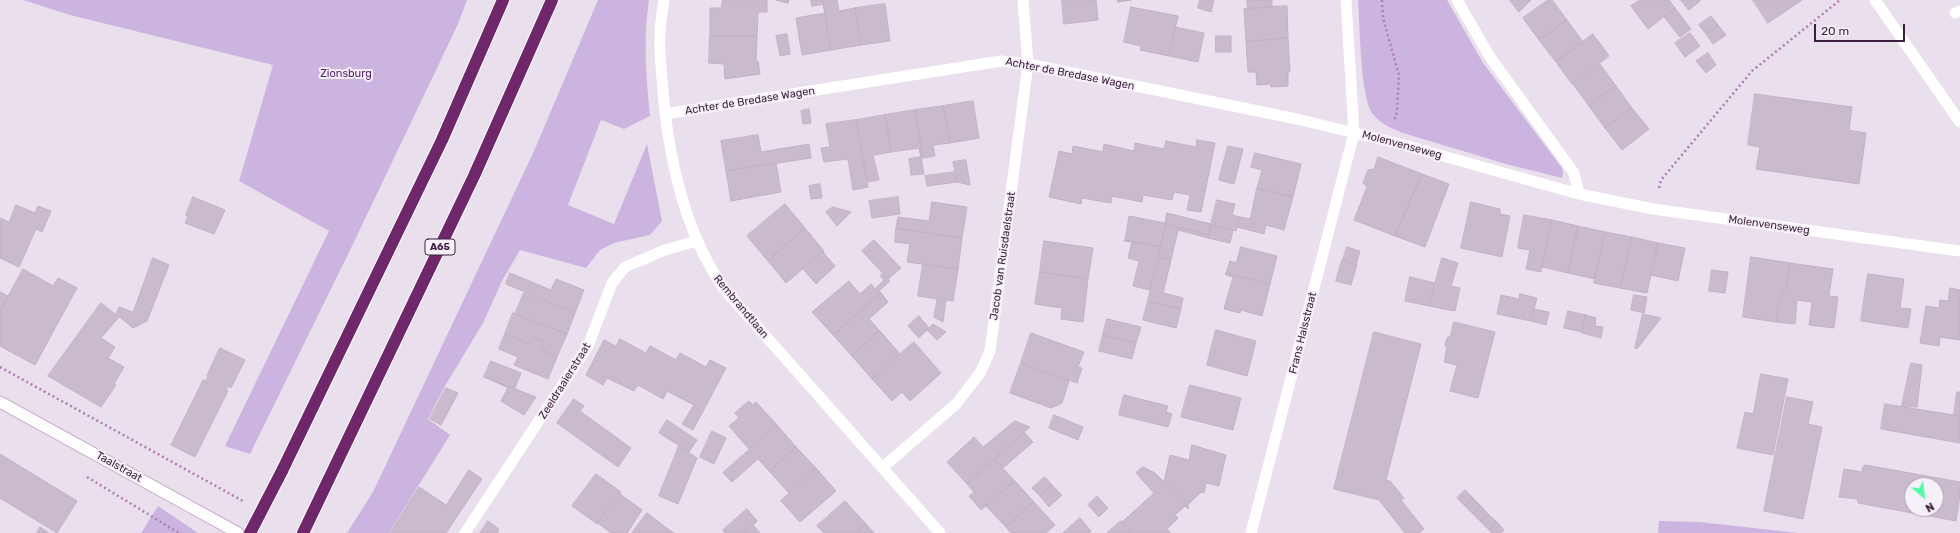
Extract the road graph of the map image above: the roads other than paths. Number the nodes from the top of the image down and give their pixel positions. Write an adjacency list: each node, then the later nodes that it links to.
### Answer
1 (503, 0): 18 (highway, bridge)
2 (552, 0): 19 (highway, A65)
3 (664, 0): 9 (street, Rembrandtlaan)
4 (1023, 0): 8 (street, Jacob van Ruisdaelstraat)
5 (1346, 0): 11 (street, Molenvenseweg)
6 (1457, 0): 12 (street)
7 (1875, 0): 10 (street)
8 (1028, 64): 9 (street, Achter de Bredase Wagen); 11 (street, Achter de Bredase Wagen); 16 (street, Jacob van Ruisdaelstraat)
9 (665, 114): 13 (street, Rembrandtlaan)
10 (1960, 122)
11 (1354, 133): 12 (street, Molenvenseweg); 22 (street, Frans Halsstraat)
12 (1579, 194): 14 (street, Molenvenseweg)
13 (697, 241): 16 (street, Rembrandtlaan); 20 (street, Zeeldraaierstraat)
14 (1960, 251)
15 (0, 402): 17 (street, Taalstraat)
16 (882, 468): 21 (street, Rembrandtlaan)
17 (238, 533)
18 (250, 533)
19 (303, 533)
20 (465, 533)
21 (940, 533)
22 (1251, 533)

